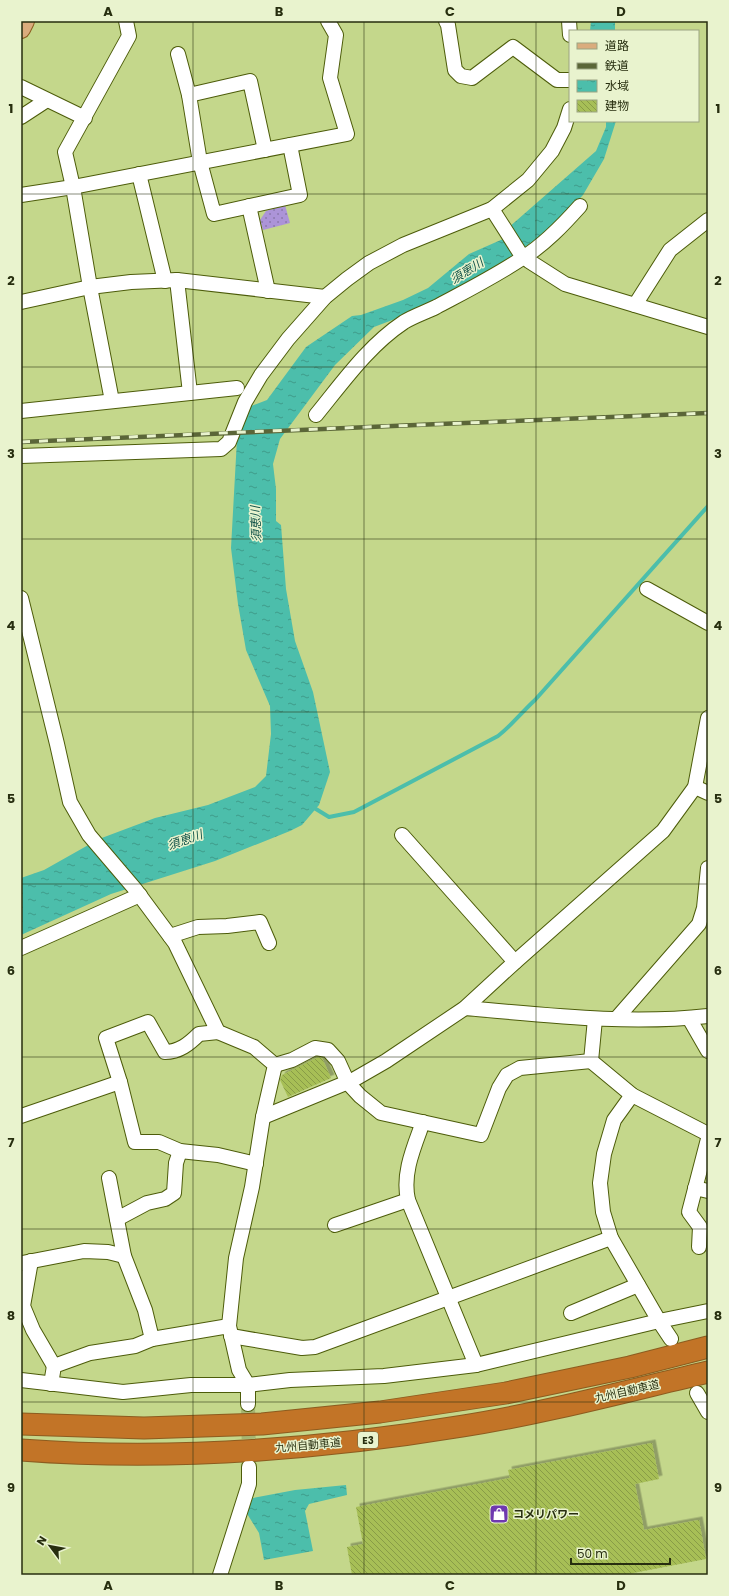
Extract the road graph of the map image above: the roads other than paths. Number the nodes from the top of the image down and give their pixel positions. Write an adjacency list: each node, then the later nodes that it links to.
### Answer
1 (25, 21): 5 (main road)
2 (126, 21): 13 (street)
3 (328, 21): 14 (street)
4 (446, 21): 7 (street)
5 (21, 28)
6 (178, 54): 9 (street)
7 (569, 80)
8 (21, 87): 10 (street)
9 (189, 95): 15 (street); 16 (street)
10 (47, 100): 12 (street); 13 (street)
11 (569, 111): 22 (street)
12 (21, 118)
13 (85, 118): 18 (street)
14 (290, 145): 15 (street); 20 (street)
15 (265, 150): 16 (street)
16 (200, 162): 17 (street); 20 (street)
17 (139, 174): 18 (street); 25 (street)
18 (74, 187): 19 (street); 26 (street)
19 (21, 195)
20 (249, 206): 27 (street)
21 (580, 206): 24 (street)
22 (494, 213): 24 (street); 28 (street)
23 (708, 220): 30 (street)
24 (523, 255): 30 (street); 36 (street)
25 (171, 280): 26 (street); 27 (street); 33 (street)
26 (90, 287): 29 (street); 34 (street)
27 (268, 291): 28 (street)
28 (325, 297): 37 (street)
29 (21, 302)
30 (635, 305): 31 (street)
31 (708, 327)
32 (237, 388): 33 (street)
33 (190, 392): 34 (street)
34 (112, 401): 35 (street)
35 (21, 411)
36 (316, 415)
37 (21, 456)
38 (647, 588): 40 (street)
39 (21, 598): 46 (street)
40 (708, 623)
41 (708, 718): 42 (street)
42 (695, 787): 43 (street); 50 (street)
43 (708, 792)
44 (402, 835): 50 (street)
45 (708, 868): 55 (street)
46 (138, 892): 47 (street); 49 (street)
47 (170, 936): 48 (street); 56 (street)
48 (268, 943)
49 (21, 948)
50 (515, 962): 51 (street)
51 (465, 1008): 54 (street); 61 (street)
52 (708, 1016): 53 (street)
53 (689, 1018): 55 (street); 57 (street)
54 (595, 1019): 55 (street); 58 (street)
55 (616, 1019)
56 (218, 1032): 59 (street); 60 (street)
57 (708, 1051)
58 (590, 1060): 62 (street); 65 (street)
59 (275, 1065): 61 (street); 64 (street)
60 (120, 1082): 63 (street); 68 (street)
61 (348, 1083): 64 (street); 65 (street)
62 (632, 1095): 66 (street); 75 (street)
63 (21, 1116)
64 (263, 1117): 69 (street)
65 (423, 1122): 72 (street)
66 (708, 1134)
67 (708, 1139): 71 (street)
68 (180, 1151): 69 (street); 73 (street)
69 (256, 1164): 84 (street)
70 (109, 1178): 73 (street)
71 (702, 1189): 76 (street)
72 (408, 1200): 74 (street); 80 (street)
73 (117, 1219): 77 (street)
74 (335, 1224)
75 (611, 1238): 79 (street); 80 (street)
76 (699, 1247)
77 (124, 1256): 78 (street); 86 (street)
78 (26, 1262): 89 (street)
79 (638, 1285): 82 (street); 83 (street)
80 (448, 1298): 84 (street); 88 (street)
81 (708, 1311): 83 (street)
82 (571, 1312)
83 (659, 1321): 85 (street); 88 (street)
84 (230, 1331): 86 (street); 93 (street)
85 (671, 1338)
86 (152, 1339): 89 (street)
87 (708, 1347): 97 (highway, 九州自動車道)
88 (476, 1365): 93 (street)
89 (54, 1366): 92 (street)
90 (708, 1372): 98 (highway, 九州自動車道 / E3)
91 (21, 1380): 92 (street)
92 (51, 1384): 93 (street)
93 (248, 1385): 95 (street)
94 (697, 1393): 96 (street)
95 (248, 1404)
96 (708, 1412)
97 (21, 1424)
98 (21, 1450)
99 (249, 1467): 100 (street)
100 (220, 1575)

